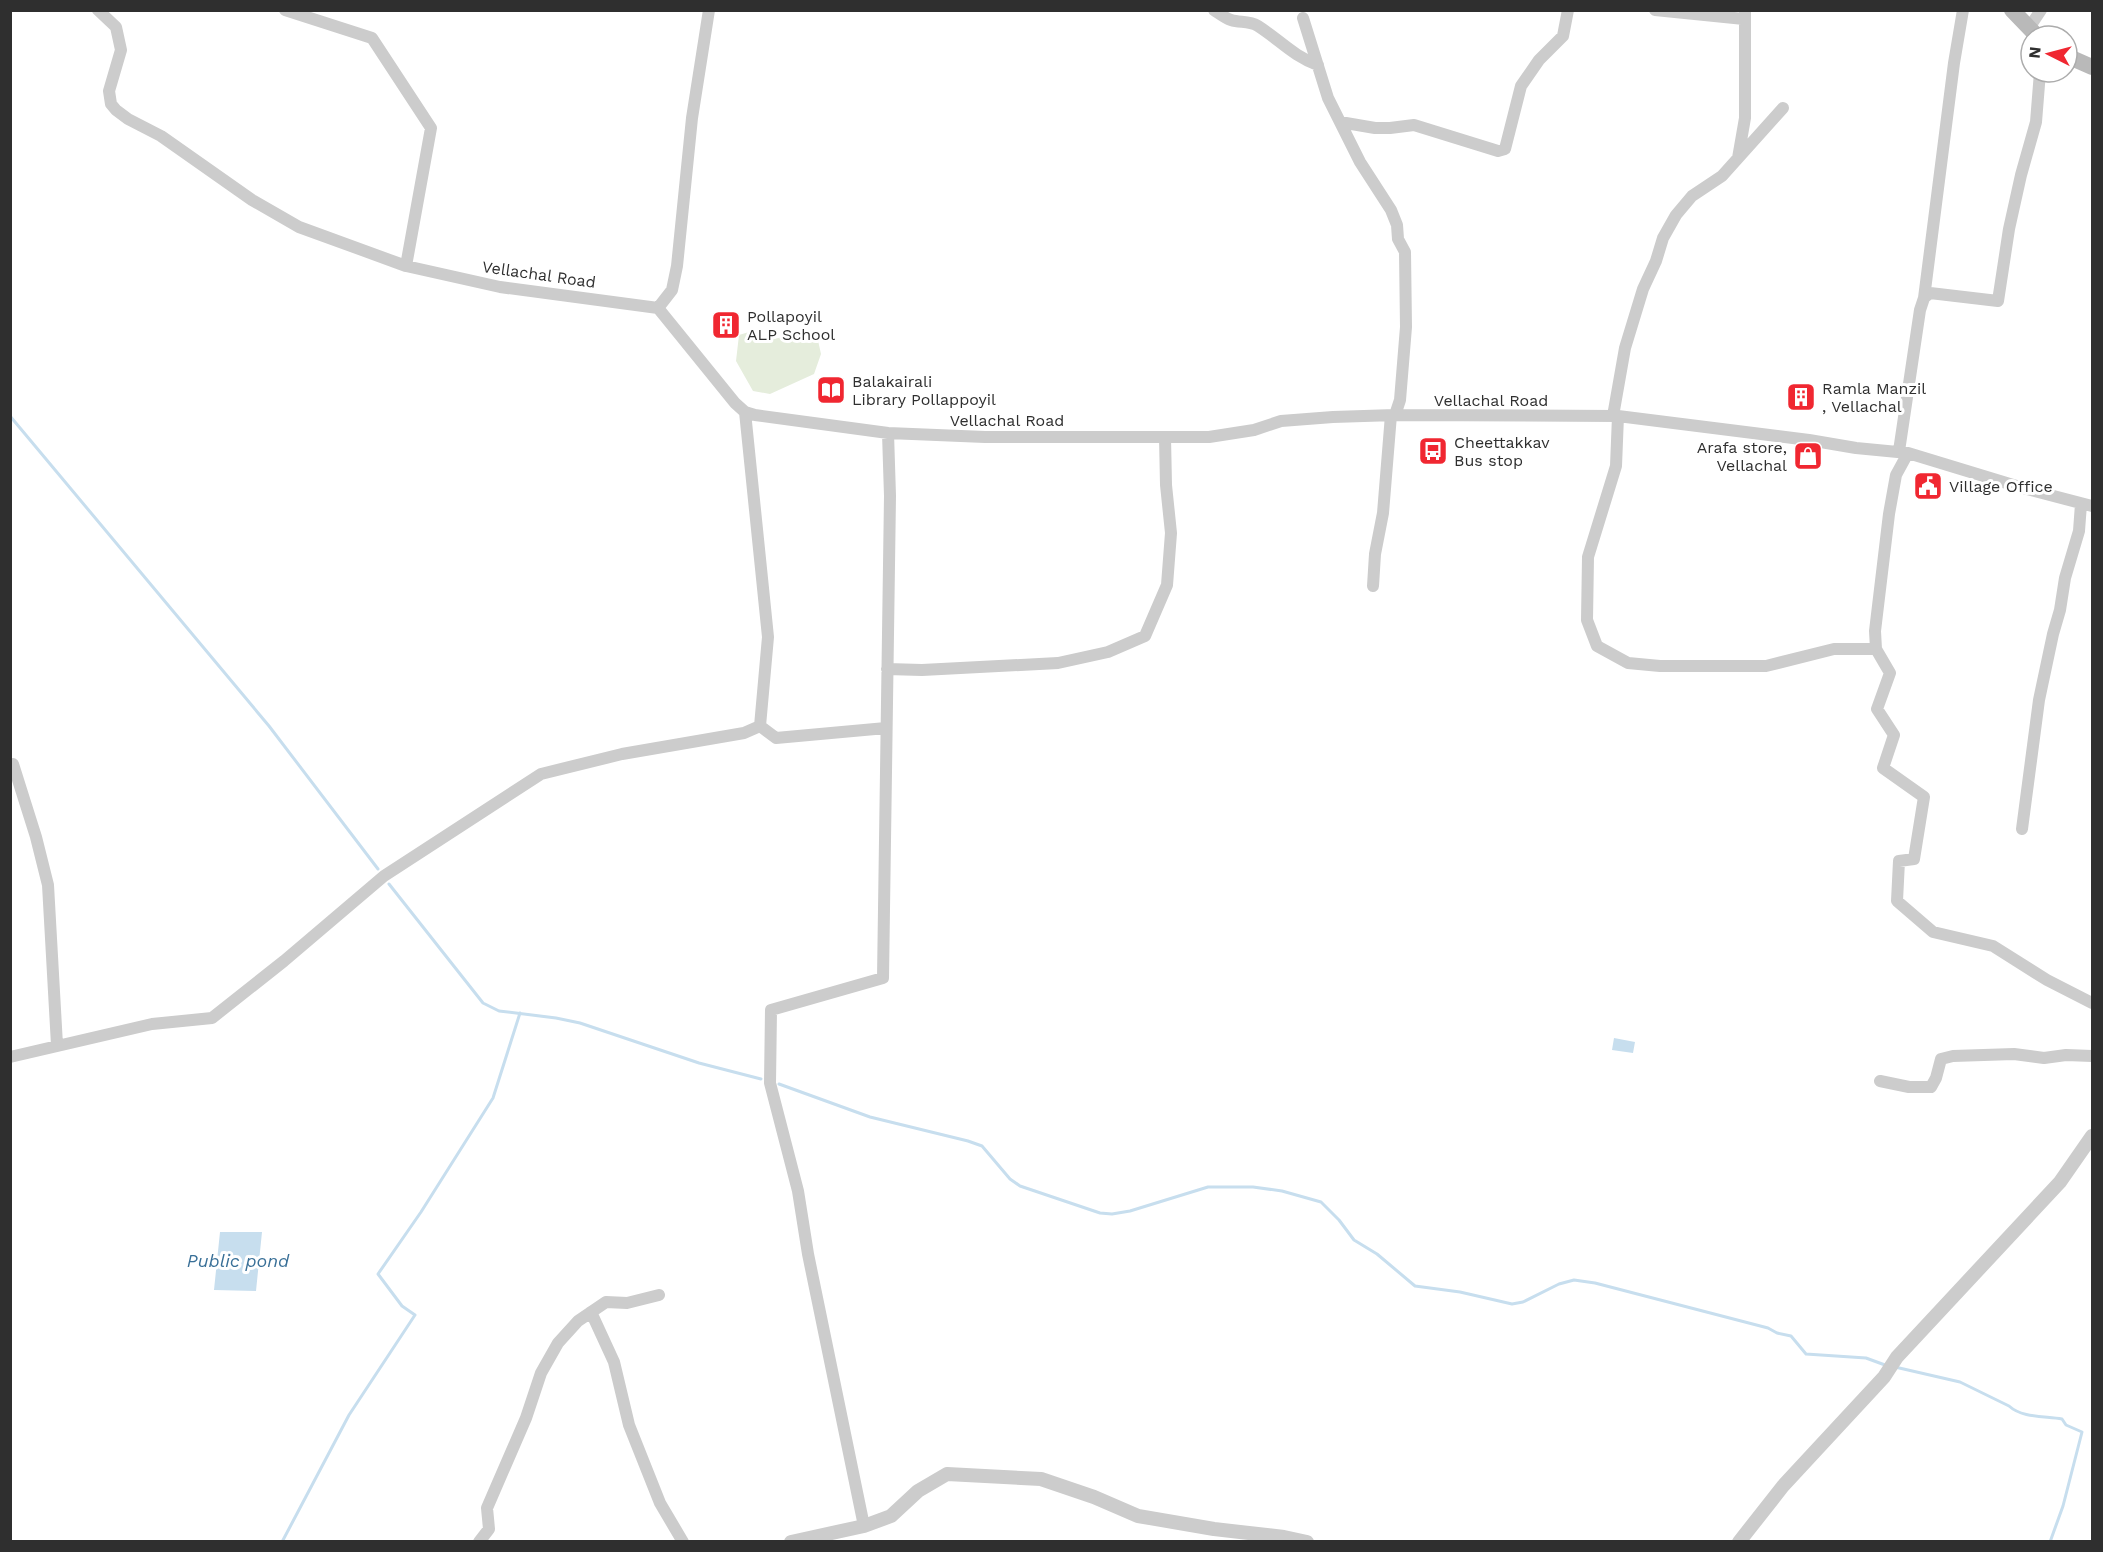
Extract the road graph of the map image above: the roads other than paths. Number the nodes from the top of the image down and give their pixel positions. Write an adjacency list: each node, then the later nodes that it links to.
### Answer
1 (98, 10): 17 (street, Vellachal Road)
2 (285, 10): 17 (street)
3 (710, 10): 19 (street)
4 (1568, 10): 15 (street)
5 (1655, 10): 9 (street)
6 (1963, 10): 18 (street)
7 (2012, 10): 11 (main road)
8 (1216, 11): 12 (street)
9 (1745, 15): 16 (street)
10 (1303, 18): 12 (street)
11 (2025, 24)
12 (1318, 65): 15 (street)
13 (2039, 84): 18 (street)
14 (1783, 108): 16 (street)
15 (1340, 122): 21 (street)
16 (1738, 158): 22 (street)
17 (406, 266): 19 (street, Vellachal Road)
18 (1924, 298): 25 (street)
19 (658, 308): 20 (street)
20 (745, 412): 23 (street, Vellachal Road); 30 (street)
21 (1393, 415): 22 (street, Vellachal Road); 24 (street, Vellachal Road); 27 (street)
22 (1616, 416): 25 (street, Vellachal Road); 28 (street)
23 (888, 434): 24 (street, Vellachal Road); 29 (street)
24 (1165, 437): 29 (street)
25 (1903, 452): 26 (street, Vellachal Road); 28 (street)
26 (2087, 505): 33 (street)
27 (1373, 586)
28 (1876, 649): 34 (street)
29 (887, 669): 31 (street)
30 (760, 726): 31 (street); 35 (street)
31 (886, 728): 42 (street)
32 (12, 762): 35 (street)
33 (2022, 829)
34 (2092, 1003)
35 (57, 1046): 37 (street)
36 (2092, 1056): 38 (street)
37 (10, 1057)
38 (1880, 1081)
39 (2092, 1136): 47 (street)
40 (659, 1295): 41 (street)
41 (591, 1312): 43 (street); 44 (street)
42 (864, 1526): 45 (street); 46 (street)
43 (479, 1542)
44 (683, 1542)
45 (791, 1542)
46 (1307, 1542)
47 (1739, 1542)

